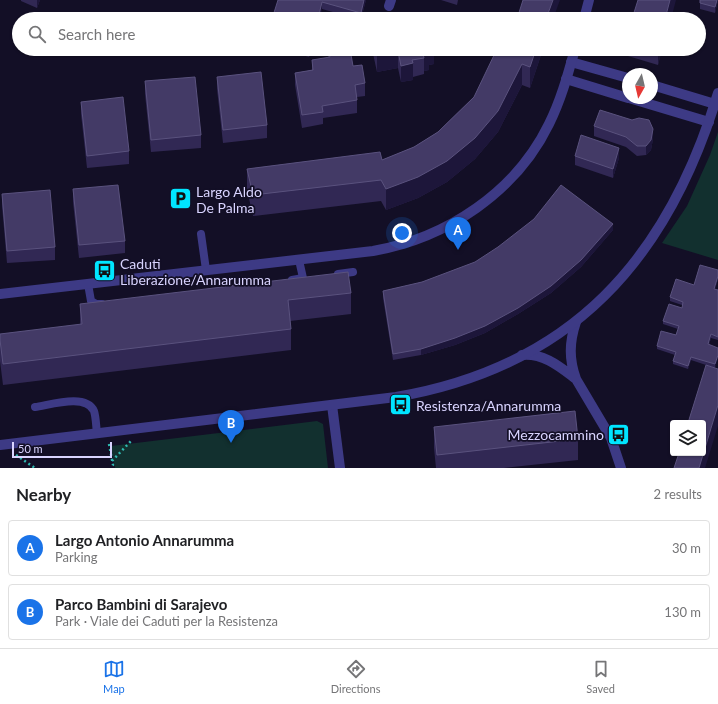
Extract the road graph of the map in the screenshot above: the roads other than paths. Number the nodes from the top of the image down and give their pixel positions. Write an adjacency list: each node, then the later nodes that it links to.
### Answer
1 (589, 0): 2 (street)
2 (586, 12)
3 (573, 56): 4 (street)
4 (571, 62): 5 (street); 6 (street)
5 (622, 76)
6 (566, 79): 9 (street); 14 (street)
7 (658, 87): 11 (street)
8 (718, 93): 11 (street)
9 (622, 96)
10 (649, 104): 12 (street)
11 (715, 104): 12 (street)
12 (709, 122): 22 (street)
13 (201, 234): 15 (lane)
14 (299, 260): 15 (street); 18 (lane)
15 (206, 270): 19 (street)
16 (353, 272): 17 (lane)
17 (331, 275)
18 (287, 280)
19 (88, 284): 20 (street); 21 (lane)
20 (0, 294)
21 (112, 302)
22 (576, 322): 23 (street); 24 (street)
23 (522, 355): 24 (street); 25 (street)
24 (576, 379): 30 (street)
25 (332, 405): 27 (street); 29 (street)
26 (35, 407): 27 (lane)
27 (97, 432): 28 (street)
28 (0, 445)
29 (340, 468)
30 (621, 468)

